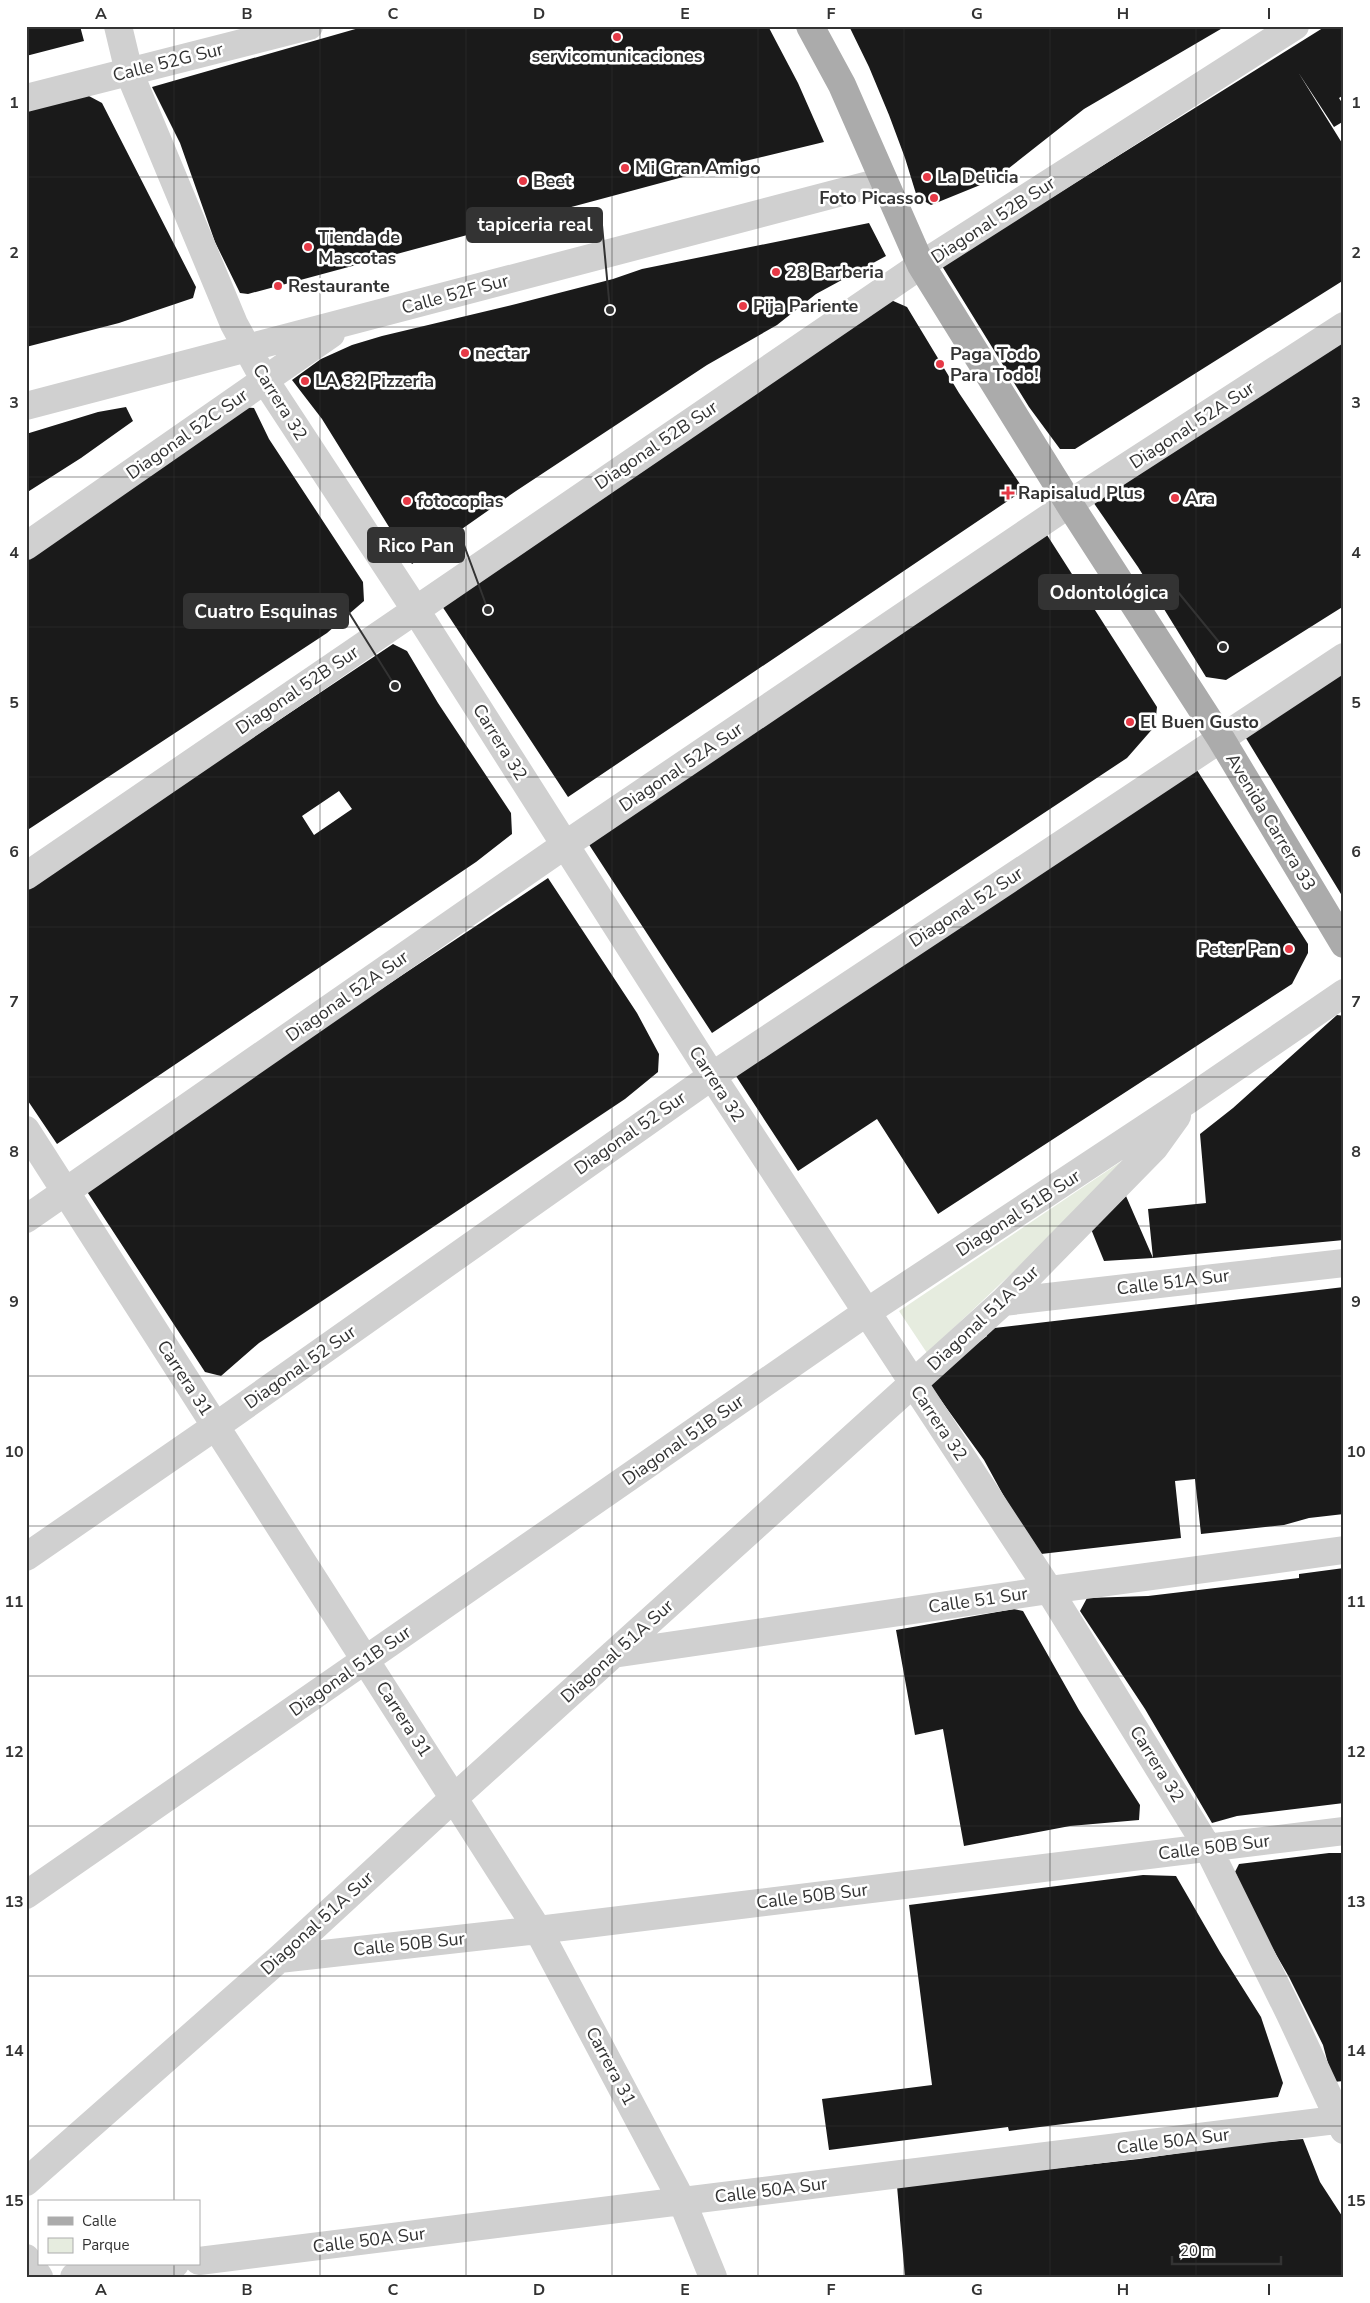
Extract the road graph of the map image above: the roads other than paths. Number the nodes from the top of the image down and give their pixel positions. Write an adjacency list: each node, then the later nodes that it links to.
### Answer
1 (118, 26): 5 (street, Carrera 32)
2 (309, 26): 5 (street, Calle 52G Sur)
3 (810, 26): 7 (main road, Avenida Carrera 33)
4 (1295, 26): 8 (street, Diagonal 52B Sur)
5 (129, 72): 6 (street, Calle 52G Sur); 11 (street, Carrera 32)
6 (26, 98)
7 (884, 181): 8 (main road, Avenida Carrera 33); 9 (street, Calle 52F Sur)
8 (921, 266): 14 (main road, Avenida Carrera 33); 16 (street, Diagonal 52B Sur)
9 (348, 322): 11 (street, Calle 52F Sur); 12 (street, Diagonal 52C Sur)
10 (1344, 326): 14 (street, Diagonal 52A Sur)
11 (248, 348): 12 (street, Carrera 32); 13 (street, Calle 52F Sur)
12 (264, 379): 15 (street, Diagonal 52C Sur); 16 (street, Carrera 32)
13 (26, 406)
14 (1070, 505): 18 (main road, Avenida Carrera 33); 19 (street, Diagonal 52A Sur)
15 (26, 546)
16 (415, 609): 19 (street, Carrera 32); 20 (street, Diagonal 52B Sur)
17 (1344, 657): 18 (street, Diagonal 52 Sur)
18 (1221, 739): 21 (main road, Avenida Carrera 33); 23 (street, Diagonal 52 Sur)
19 (565, 845): 23 (street, Carrera 32); 26 (street, Diagonal 52A Sur)
20 (26, 876)
21 (1344, 944)
22 (1344, 993): 24 (street, Diagonal 51B Sur)
23 (712, 1076): 30 (street, Carrera 32); 32 (street, Diagonal 52 Sur)
24 (1188, 1100): 29 (street, Diagonal 51A Sur); 30 (street, Diagonal 51B Sur)
25 (26, 1130): 26 (street, Carrera 31)
26 (65, 1192): 27 (street, Diagonal 52A Sur); 32 (street, Carrera 31)
27 (26, 1219)
28 (1344, 1263): 29 (street, Calle 51A Sur)
29 (1003, 1302): 31 (street, Diagonal 51A Sur)
30 (867, 1312): 31 (street, Carrera 32); 37 (street, Diagonal 51B Sur)
31 (912, 1384): 35 (street, Carrera 32); 36 (street, Diagonal 51A Sur)
32 (216, 1426): 34 (street, Diagonal 52 Sur); 37 (street, Carrera 31)
33 (1344, 1550): 35 (street, Calle 51 Sur)
34 (26, 1557)
35 (1049, 1590): 36 (street, Calle 51 Sur); 40 (street, Carrera 32)
36 (613, 1654): 38 (street, Diagonal 51A Sur)
37 (366, 1660): 38 (street, Carrera 31); 41 (street, Diagonal 51B Sur)
38 (455, 1797): 42 (street, Carrera 31); 43 (street, Diagonal 51A Sur)
39 (1344, 1831): 40 (street, Calle 50B Sur)
40 (1208, 1848): 42 (street, Calle 50B Sur); 44 (street, Carrera 32)
41 (26, 1895)
42 (538, 1930): 43 (street, Calle 50B Sur); 46 (street, Carrera 31)
43 (279, 1958): 45 (street, Diagonal 51A Sur)
44 (1342, 2123): 46 (street, Calle 50A Sur)
45 (26, 2182)
46 (682, 2201): 48 (street, Calle 50A Sur); 52 (street, Carrera 31)
47 (26, 2258): 50 (street)
48 (200, 2261)
49 (159, 2266): 51 (street)
50 (39, 2277)
51 (74, 2277)
52 (713, 2277)

